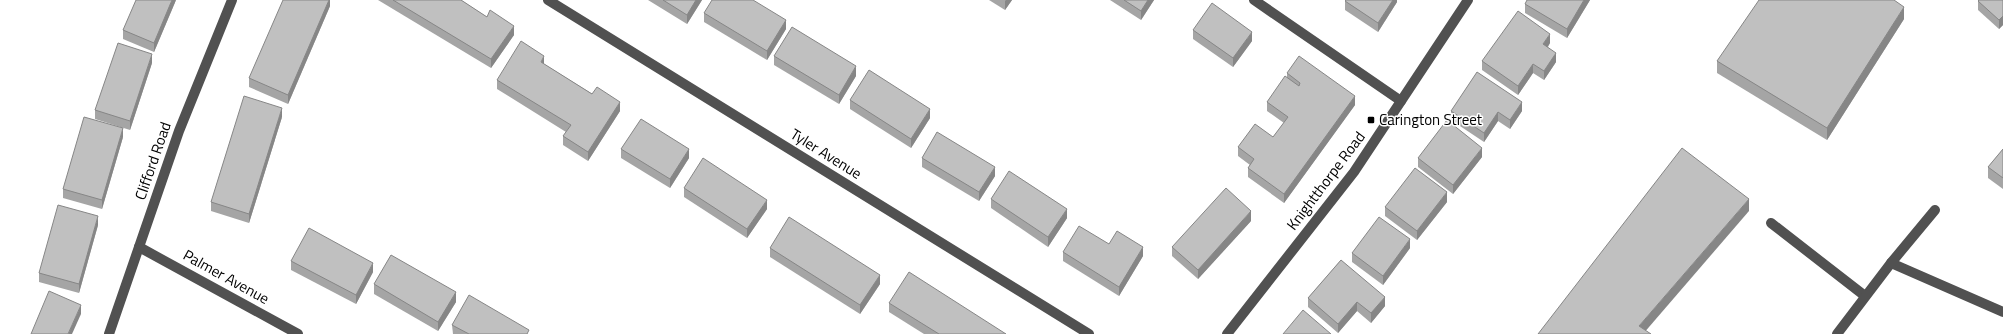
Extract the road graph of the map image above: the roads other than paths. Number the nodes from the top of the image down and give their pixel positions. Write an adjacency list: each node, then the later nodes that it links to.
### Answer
1 (232, 0): 8 (street, Clifford Road)
2 (548, 0): 14 (street, Tyler Avenue)
3 (1254, 0): 5 (street)
4 (1468, 0): 5 (street, Knightthorpe Road)
5 (1401, 101): 15 (street, Knightthorpe Road)
6 (1935, 210): 9 (street)
7 (1771, 223): 10 (street)
8 (139, 247): 12 (street, Clifford Road); 13 (street, Palmer Avenue)
9 (1891, 263): 10 (street); 11 (street)
10 (1865, 296): 16 (street)
11 (2003, 312)
12 (109, 334)
13 (298, 334)
14 (1089, 334)
15 (1227, 334)
16 (1837, 334)

